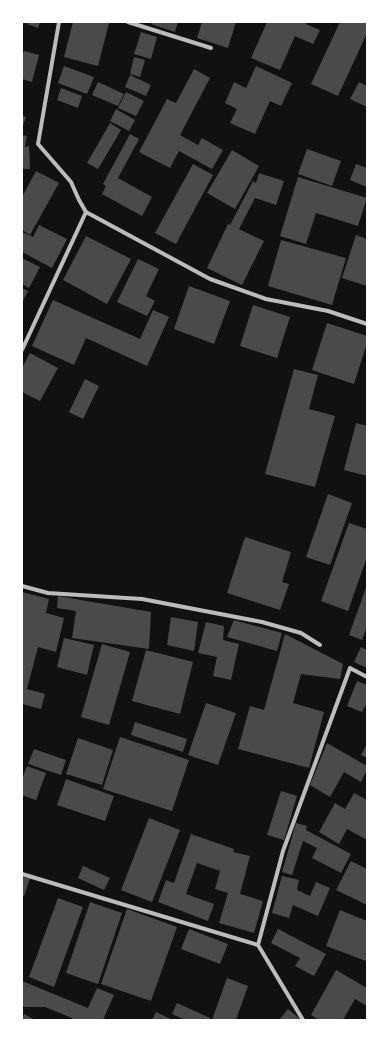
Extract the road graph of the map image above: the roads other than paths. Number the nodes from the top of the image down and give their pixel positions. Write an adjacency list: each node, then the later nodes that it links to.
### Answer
1 (59, 22): 4 (street)
2 (128, 22): 3 (street)
3 (211, 48)
4 (86, 212): 5 (street); 6 (street)
5 (367, 324)
6 (22, 350)
7 (22, 586): 8 (street)
8 (320, 645)
9 (367, 678): 11 (street)
10 (22, 874): 11 (street)
11 (258, 945): 12 (street)
12 (303, 1020)

